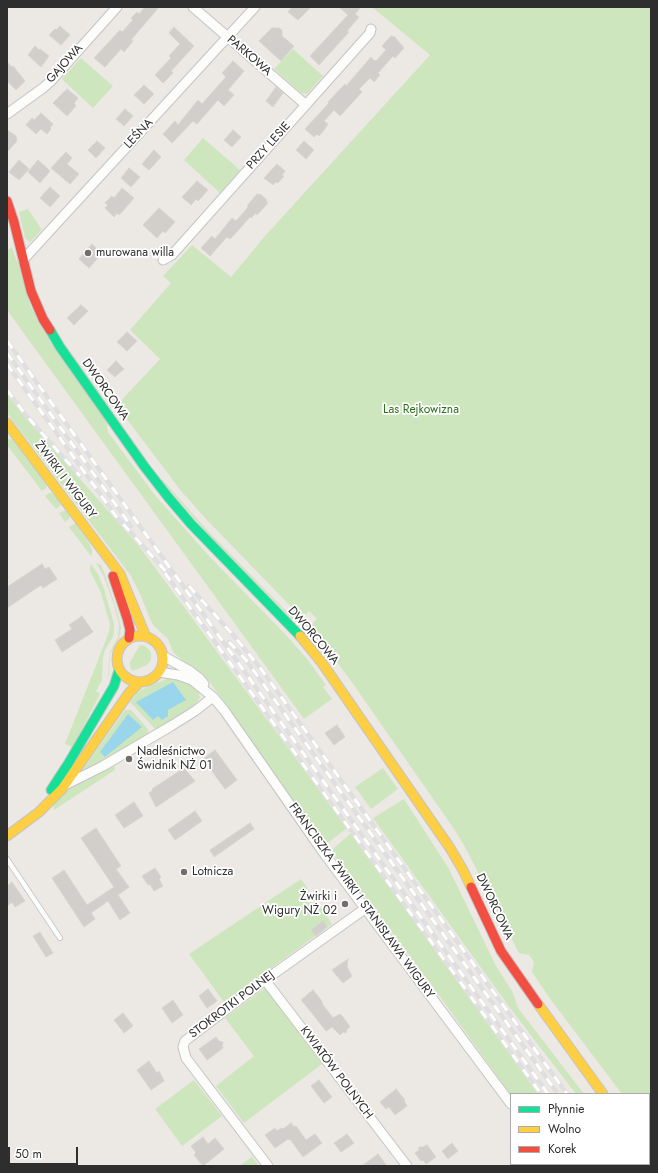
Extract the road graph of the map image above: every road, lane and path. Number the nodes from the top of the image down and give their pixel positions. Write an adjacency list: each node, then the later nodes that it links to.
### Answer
1 (117, 7): 7 (street, GAJOWA)
2 (193, 7): 5 (street, PARKOWA)
3 (255, 7): 5 (street, LEŚNA)
4 (371, 29): 6 (street, PRZY LESIE)
5 (228, 38): 6 (street, PARKOWA); 9 (street, LEŚNA)
6 (306, 106): 10 (street, PRZY LESIE)
7 (7, 114)
8 (7, 200): 9 (street, DWORCOWA)
9 (23, 260): 27 (street, DWORCOWA)
10 (163, 260)
11 (7, 423): 12 (street, ŻWIRKI I WIGURY)
12 (103, 553): 13 (street, ŻWIRKI I WIGURY); 14 (street, ŻWIRKI I WIGURY)
13 (146, 637): 14 (street); 15 (street)
14 (129, 638): 16 (street)
15 (163, 656): 17 (street); 19 (street)
16 (119, 670): 18 (street); 21 (street)
17 (159, 672): 18 (street); 19 (street)
18 (139, 683): 20 (street)
19 (212, 697): 20 (street); 24 (street, FRANCISZKA ŻWIRKI I STANISŁAWA WIGURY)
20 (65, 786): 22 (street)
21 (7, 830)
22 (7, 836)
23 (7, 859): 25 (lane)
24 (366, 908): 26 (street, STOKROTKI POLNEJ); 28 (street, FRANCISZKA ŻWIRKI I STANISŁAWA WIGURY)
25 (60, 938)
26 (265, 980): 29 (street, STOKROTKI POLNEJ); 30 (street, KWIATÓW POLNYCH)
27 (602, 1093)
28 (510, 1103)
29 (268, 1166)
30 (407, 1166)

